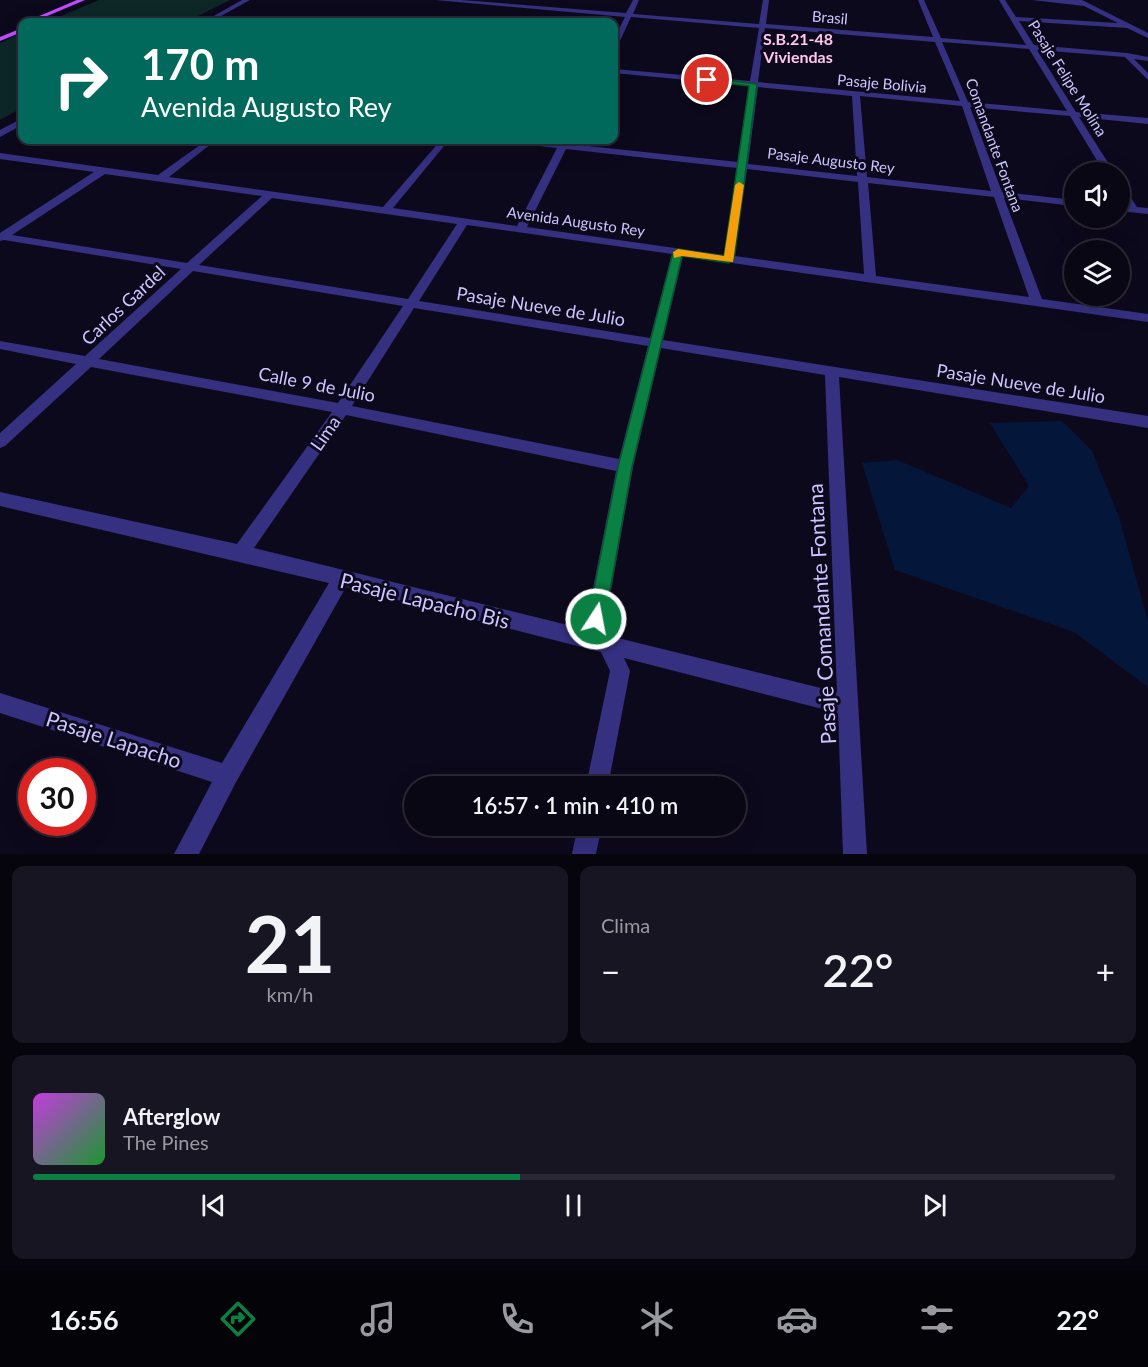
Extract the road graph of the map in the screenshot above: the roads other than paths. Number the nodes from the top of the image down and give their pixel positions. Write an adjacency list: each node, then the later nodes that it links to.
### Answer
1 (82, 0): 14 (main road)
2 (93, 0): 15 (main road)
3 (247, 0): 16 (street)
4 (438, 0): 11 (street, Brasil)
5 (636, 0): 12 (street)
6 (766, 0): 18 (street)
7 (921, 0): 26 (street, Comandante Fontana)
8 (1002, 0): 17 (street, Pasaje Felipe Molina)
9 (1035, 0): 10 (street)
10 (1080, 2): 19 (street)
11 (548, 9): 12 (street, Brasil); 13 (street)
12 (627, 15): 18 (street, Brasil); 23 (street)
13 (543, 16)
14 (38, 18)
15 (50, 18)
16 (213, 18)
17 (1014, 19): 19 (street); 27 (street, Pasaje Felipe Molina)
18 (762, 25): 26 (street, Brasil); 32 (street)
19 (1129, 26): 24 (street)
20 (18, 27): 22 (main road)
21 (18, 32): 25 (main road)
22 (0, 34)
23 (618, 36)
24 (1148, 36)
25 (0, 39)
26 (940, 40): 27 (street, Brasil); 34 (street, Comandante Fontana)
27 (1031, 47): 28 (street, Brasil); 35 (street, Pasaje Felipe Molina)
28 (1127, 55): 29 (street, Brasil); 31 (street)
29 (1148, 59)
30 (618, 71): 32 (street, Pasaje Bolivia)
31 (1148, 78)
32 (753, 84): 33 (street, Pasaje Bolivia); 45 (street)
33 (856, 94): 34 (street, Pasaje Bolivia); 48 (street)
34 (964, 104): 35 (street, Pasaje Bolivia); 50 (street, Comandante Fontana)
35 (1071, 113): 36 (street, Pasaje Bolivia); 44 (street, Pasaje Felipe Molina)
36 (1148, 121)
37 (18, 124): 38 (street)
38 (0, 134)
39 (207, 144): 47 (street)
40 (442, 144): 55 (street)
41 (563, 144): 58 (street)
42 (580, 144): 45 (street, Pasaje Augusto Rey)
43 (0, 156): 46 (street, Avenida Augusto Rey)
44 (1103, 162)
45 (742, 164): 48 (street, Pasaje Augusto Rey); 61 (street)
46 (104, 170): 47 (street, Avenida Augusto Rey); 59 (street)
47 (161, 178): 49 (street, Avenida Augusto Rey)
48 (863, 179): 50 (street, Pasaje Augusto Rey); 63 (street)
49 (270, 194): 55 (street, Avenida Augusto Rey); 62 (street, Carlos Gardel)
50 (998, 195): 51 (street, Pasaje Augusto Rey); 64 (street, Comandante Fontana)
51 (1064, 202)
52 (1130, 204): 54 (street)
53 (1130, 209): 54 (street)
54 (1133, 209): 56 (street)
55 (386, 210): 57 (street, Avenida Augusto Rey)
56 (1148, 211)
57 (465, 222): 58 (street, Avenida Augusto Rey); 65 (street, Lima)
58 (520, 230): 60 (street, Avenida Augusto Rey)
59 (1, 237): 62 (street, Pasaje Nueve de Julio)
60 (678, 252): 61 (street, Avenida Augusto Rey); 67 (street)
61 (729, 260): 63 (street, Avenida Augusto Rey)
62 (191, 267): 65 (street, Pasaje Nueve de Julio); 69 (street, Carlos Gardel)
63 (870, 280): 64 (street, Avenida Augusto Rey)
64 (1037, 303): 66 (street, Avenida Augusto Rey)
65 (410, 304): 67 (street, Pasaje Nueve de Julio); 71 (street, Lima)
66 (1148, 318)
67 (655, 342): 70 (street, Pasaje Nueve de Julio); 74 (street)
68 (0, 345): 69 (street, Calle 9 de Julio)
69 (89, 361): 71 (street, Calle 9 de Julio); 73 (street, Carlos Gardel)
70 (832, 372): 72 (street, Pasaje Nueve de Julio); 80 (street, Pasaje Comandante Fontana)
71 (342, 409): 74 (street, Calle 9 de Julio); 76 (street, Lima)
72 (1148, 422)
73 (0, 442)
74 (625, 467): 78 (street)
75 (0, 499): 76 (street, Pasaje Lapacho Bis)
76 (242, 553): 77 (street, Pasaje Lapacho Bis)
77 (341, 579): 78 (street, Pasaje Lapacho Bis); 81 (street)
78 (611, 647): 80 (street, Pasaje Lapacho Bis); 82 (street)
79 (0, 703): 81 (street, Pasaje Lapacho)
80 (849, 705): 86 (street, Pasaje Comandante Fontana)
81 (228, 776): 84 (street)
82 (599, 776)
83 (588, 836): 85 (street)
84 (186, 854)
85 (584, 854)
86 (855, 854)

